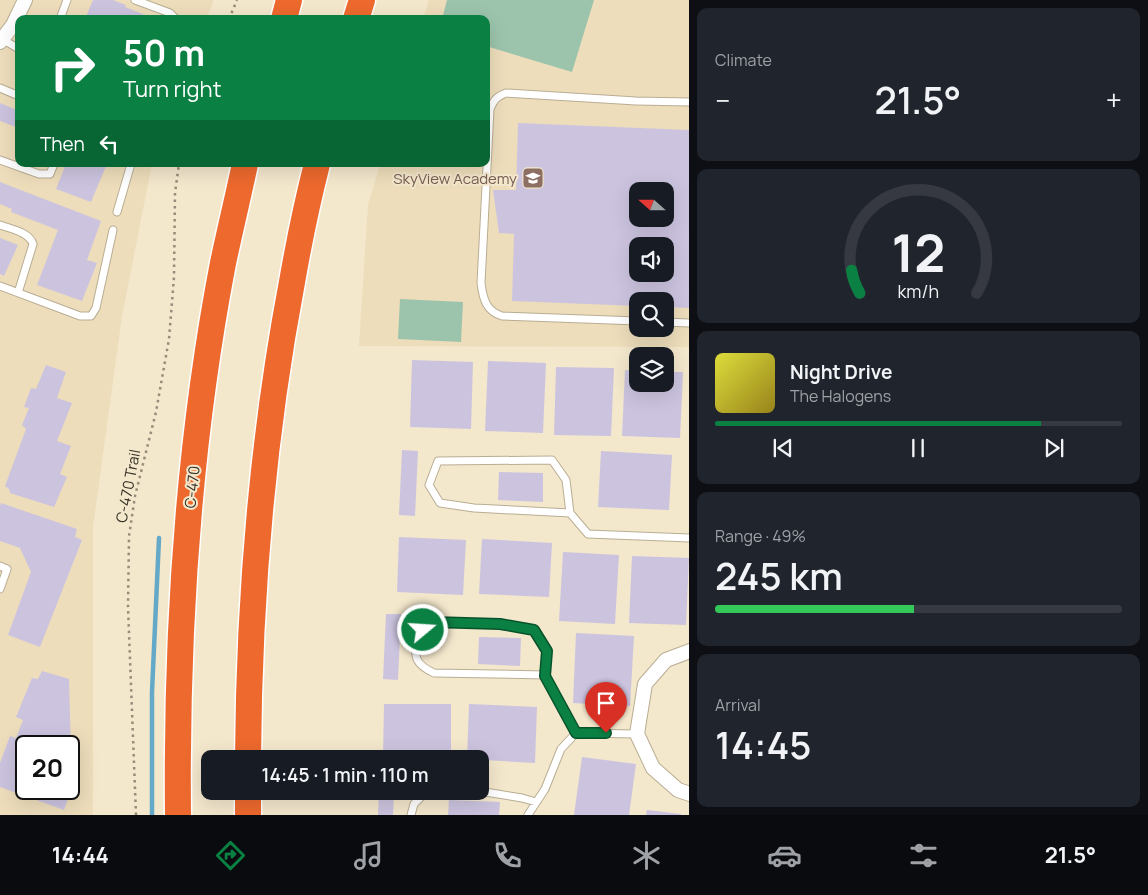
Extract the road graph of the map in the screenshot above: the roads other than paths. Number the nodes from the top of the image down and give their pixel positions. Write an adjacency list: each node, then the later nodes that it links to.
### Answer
1 (25, 0): 6 (street)
2 (67, 0): 7 (lane)
3 (135, 0): 8 (lane)
4 (290, 0): 9 (highway)
5 (362, 0): 10 (highway)
6 (18, 15)
7 (61, 15)
8 (172, 15)
9 (285, 15)
10 (357, 15)
11 (15, 21): 12 (street)
12 (1, 41): 13 (lane)
13 (15, 47)
14 (0, 88): 15 (lane)
15 (15, 94)
16 (689, 102): 17 (lane)
17 (490, 109)
18 (0, 160): 19 (lane)
19 (15, 165)
20 (20, 167): 21 (lane)
21 (53, 167)
22 (130, 167): 26 (lane)
23 (244, 167): 48 (highway, C-470)
24 (316, 167): 42 (highway)
25 (487, 167): 31 (lane)
26 (117, 212)
27 (0, 225): 30 (lane)
28 (113, 230): 30 (lane)
29 (0, 286): 30 (lane)
30 (18, 293)
31 (629, 321)
32 (674, 322): 33 (lane)
33 (689, 323)
34 (570, 513): 34 (lane); 35 (lane)
35 (689, 538)
36 (0, 566): 37 (lane)
37 (0, 588)
38 (689, 651): 41 (street)
39 (545, 676): 39 (lane); 40 (lane)
40 (576, 733): 41 (lane); 47 (lane)
41 (637, 734): 44 (street)
42 (248, 750)
43 (489, 793): 47 (lane)
44 (689, 794)
45 (248, 800): 49 (highway)
46 (418, 800): 50 (lane)
47 (536, 802): 51 (lane)
48 (178, 815)
49 (248, 815)
50 (411, 815)
51 (528, 815)

